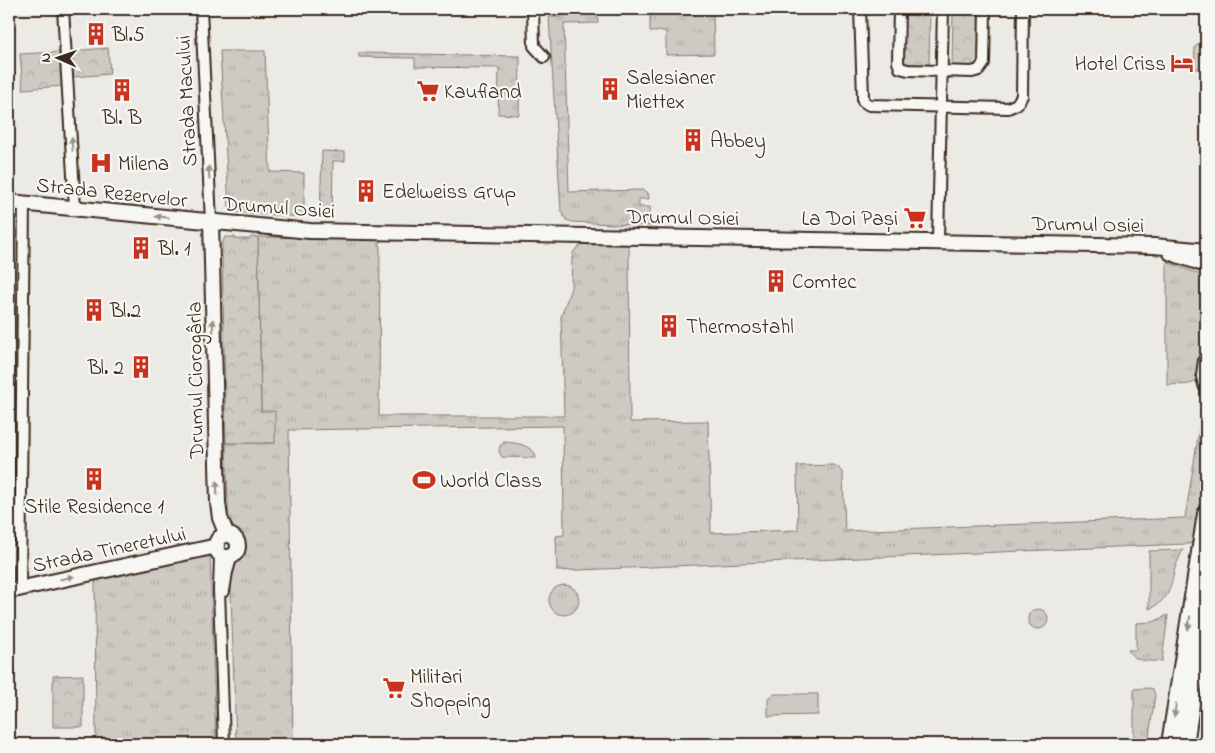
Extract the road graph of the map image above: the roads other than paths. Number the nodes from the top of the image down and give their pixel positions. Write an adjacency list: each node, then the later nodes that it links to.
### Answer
1 (63, 9): 15 (street, one-way to 1)
2 (201, 9): 13 (street, Strada Macului, one-way to 2)
3 (533, 9): 9 (street)
4 (860, 9): 11 (street)
5 (899, 9): 10 (street)
6 (943, 9): 10 (street)
7 (985, 9): 10 (street)
8 (1023, 9): 11 (street)
9 (544, 58)
10 (942, 71): 11 (street)
11 (941, 107): 18 (street)
12 (9, 202): 14 (street, Strada Rezervelor)
13 (210, 202): 16 (street, Strada Macului); 17 (street)
14 (24, 203): 15 (street, Strada Rezervelor); 25 (street)
15 (75, 208): 16 (street, Strada Rezervelor, one-way to 15)
16 (211, 222): 17 (street, Drumul Osiei); 23 (street, Drumul Ciorogârla, one-way to 16)
17 (229, 224): 18 (street, Drumul Osiei)
18 (938, 241): 19 (street, Drumul Osiei)
19 (1204, 262)
20 (1206, 360): 21 (street)
21 (1206, 385)
22 (1206, 514): 27 (main road, one-way to 27)
23 (227, 535): 24 (street); 24 (street)
24 (223, 552): 25 (street, Strada Tineretului, one-way to 24); 28 (street)
25 (14, 589)
26 (1206, 606): 27 (main road)
27 (1189, 671): 29 (main road, one-way to 29); 30 (main road)
28 (224, 744)
29 (1170, 744)
30 (1185, 744)

